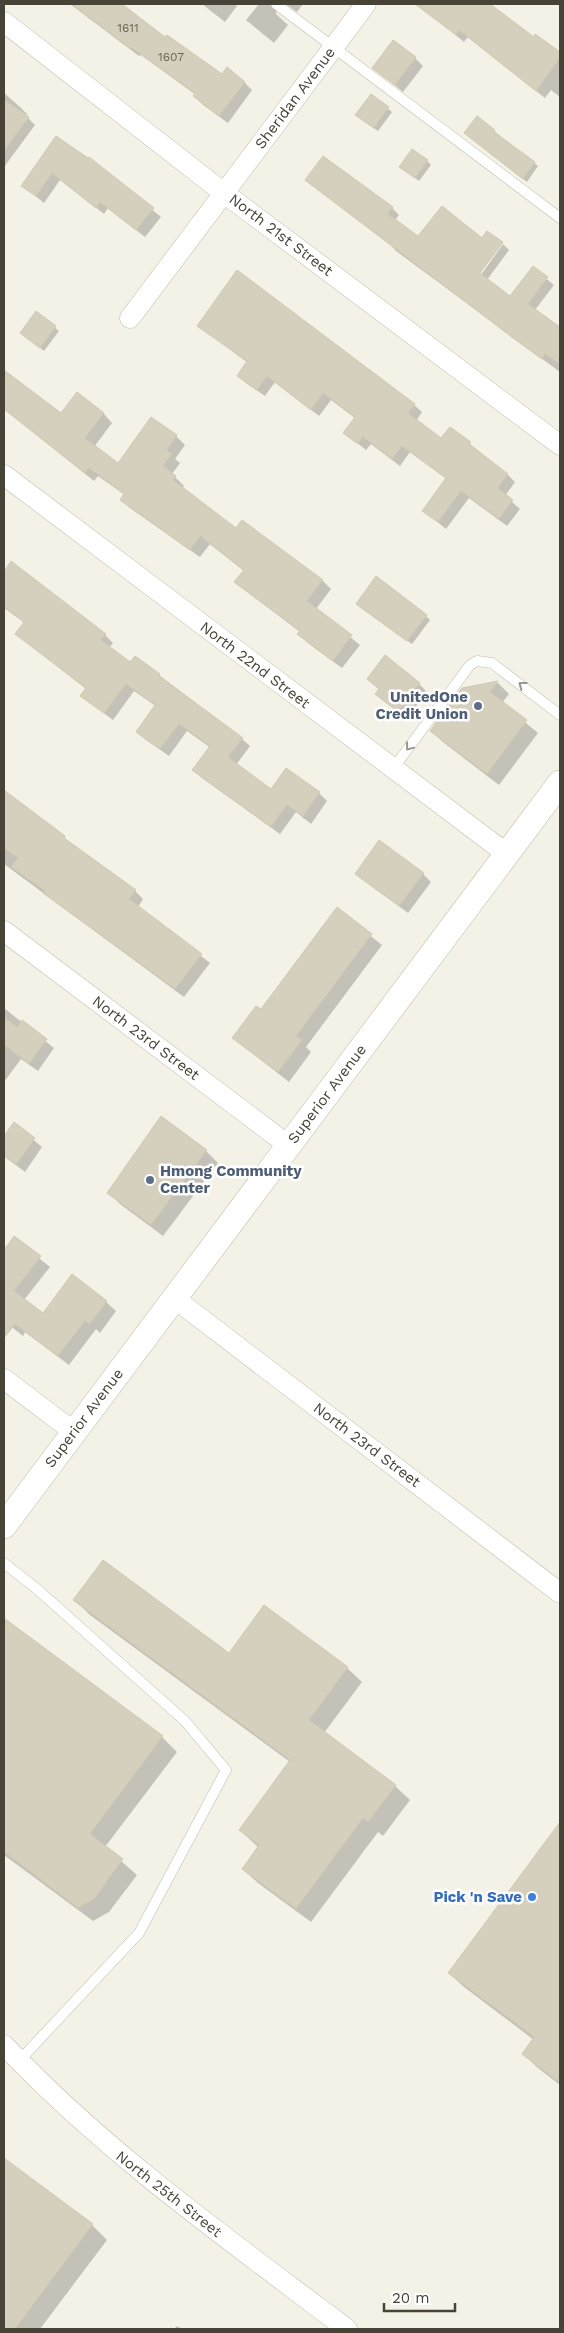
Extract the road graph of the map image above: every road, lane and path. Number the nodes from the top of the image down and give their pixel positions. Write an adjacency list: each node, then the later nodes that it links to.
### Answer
1 (276, 4): 4 (lane)
2 (366, 4): 4 (street, Sheridan Avenue)
3 (4, 22): 5 (street, North 21st Street)
4 (333, 48): 5 (street, Sheridan Avenue); 6 (lane)
5 (224, 193): 7 (street, Sheridan Avenue); 8 (street, North 21st Street)
6 (560, 218)
7 (130, 318)
8 (560, 445)
9 (4, 476): 11 (street, North 22nd Street)
10 (560, 715): 11 (lane, one-way to 11)
11 (392, 770): 13 (street, North 22nd Street)
12 (560, 783): 13 (street, Superior Avenue)
13 (507, 854): 15 (street, Superior Avenue)
14 (4, 931): 15 (street, North 23rd Street)
15 (288, 1145): 16 (street, Superior Avenue)
16 (174, 1298): 18 (street, Superior Avenue); 21 (street, North 23rd Street)
17 (4, 1379): 18 (street)
18 (74, 1432): 19 (street, Superior Avenue)
19 (4, 1526)
20 (4, 1563): 23 (lane)
21 (560, 1592)
22 (4, 2045): 23 (street, North 25th Street)
23 (19, 2060): 24 (street, North 25th Street)
24 (346, 2329)

